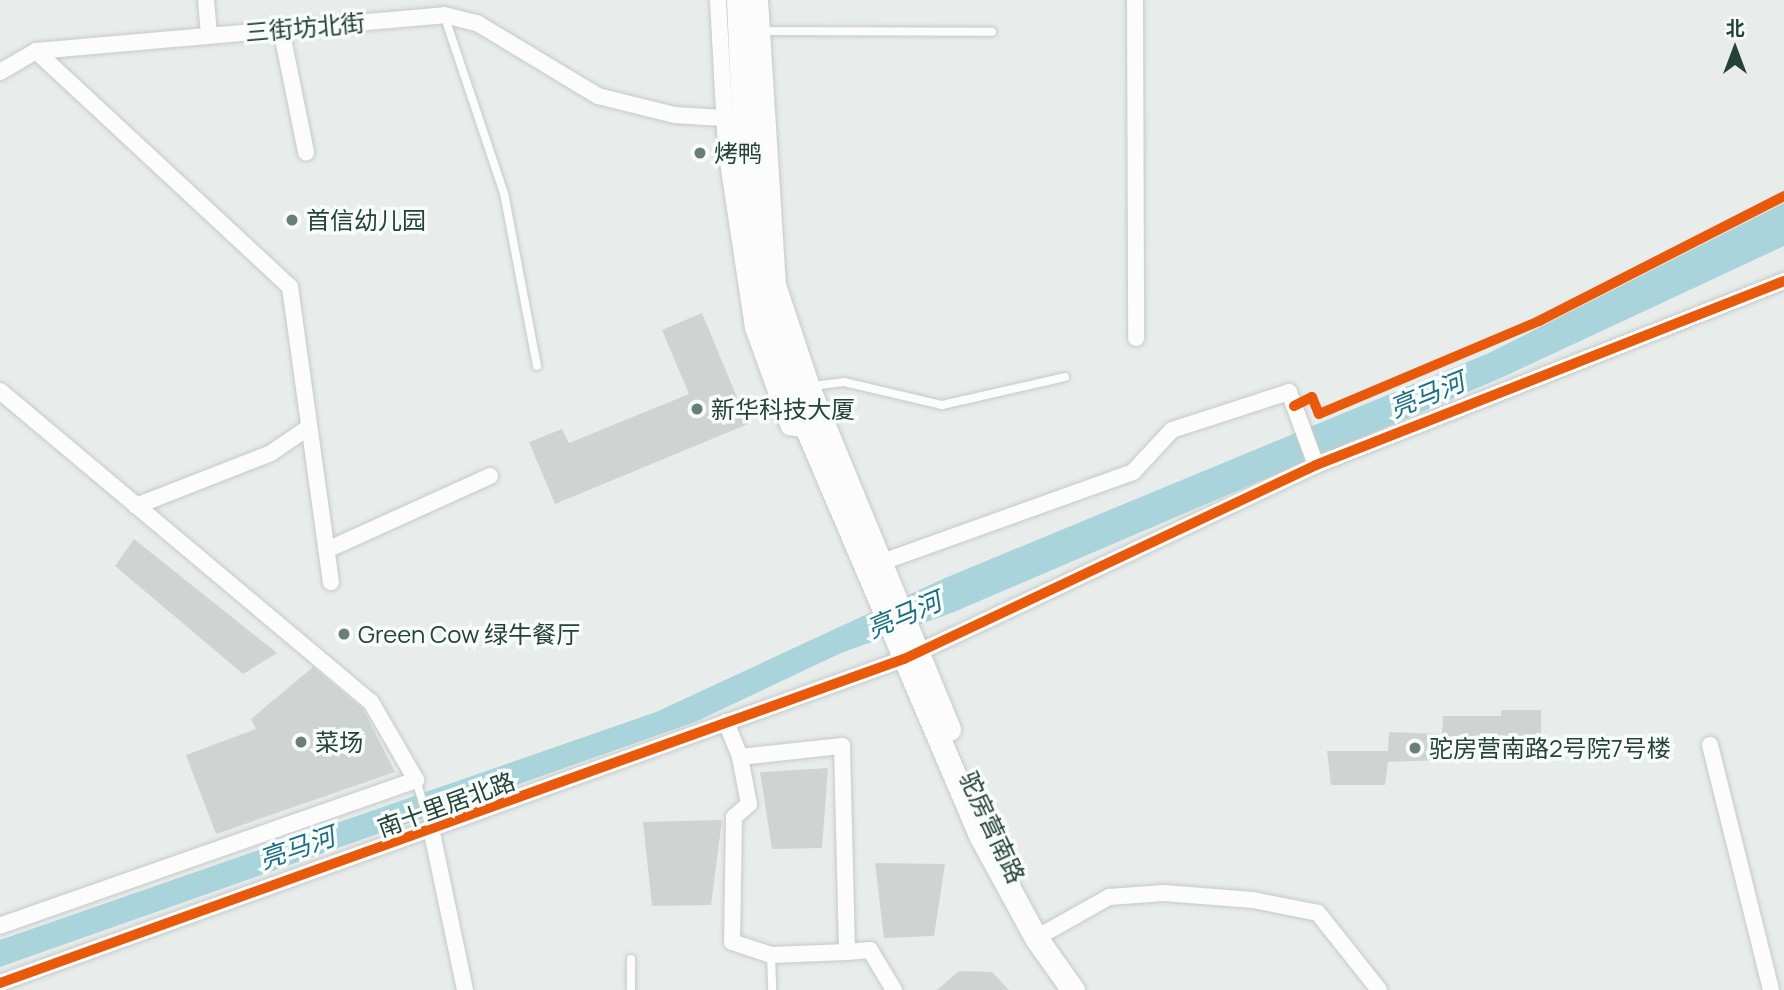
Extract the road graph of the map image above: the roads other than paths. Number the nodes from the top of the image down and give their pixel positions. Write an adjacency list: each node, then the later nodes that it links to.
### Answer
1 (206, 0): 10 (street)
2 (718, 0): 13 (street)
3 (738, 0): 8 (street)
4 (756, 0): 8 (street)
5 (1135, 0): 16 (street)
6 (444, 15): 7 (street, 三街坊北街); 13 (street, 三街坊北街); 17 (lane)
7 (281, 29): 10 (street, 三街坊北街); 14 (street)
8 (749, 31): 9 (lane); 13 (street)
9 (992, 32)
10 (209, 35): 11 (street, 三街坊北街)
11 (36, 51): 12 (street, 三街坊北街); 21 (street)
12 (0, 72)
13 (742, 120): 19 (street); 22 (street)
14 (306, 152)
15 (1784, 281): 23 (street, 南十里居北路)
16 (1136, 338)
17 (537, 366)
18 (1065, 377): 19 (lane)
19 (799, 388): 22 (street); 27 (street)
20 (0, 391): 25 (street)
21 (309, 427): 25 (street); 26 (street)
22 (808, 430): 27 (street)
23 (1316, 465): 27 (street); 29 (street, 南十里居北路)
24 (490, 476): 26 (street)
25 (136, 506): 33 (street)
26 (327, 550): 28 (street)
27 (874, 564): 29 (street, 驼房营南路)
28 (331, 582)
29 (912, 656): 30 (street, 南十里居北路); 36 (street, 驼房营南路)
30 (726, 722): 32 (street); 34 (street, 南十里居北路)
31 (1710, 745): 48 (street)
32 (740, 757): 37 (street); 38 (street)
33 (416, 780): 34 (lane); 35 (street)
34 (432, 833): 40 (street, 南十里居北路); 41 (street)
35 (0, 926)
36 (1042, 935): 45 (street, 驼房营南路); 46 (street, 驼房营南路); 47 (street)
37 (847, 952): 38 (street); 44 (street)
38 (771, 955): 43 (lane)
39 (631, 959): 42 (lane)
40 (0, 984)
41 (465, 990)
42 (631, 990)
43 (772, 990)
44 (894, 990)
45 (1073, 990)
46 (1088, 990)
47 (1379, 990)
48 (1771, 990)

